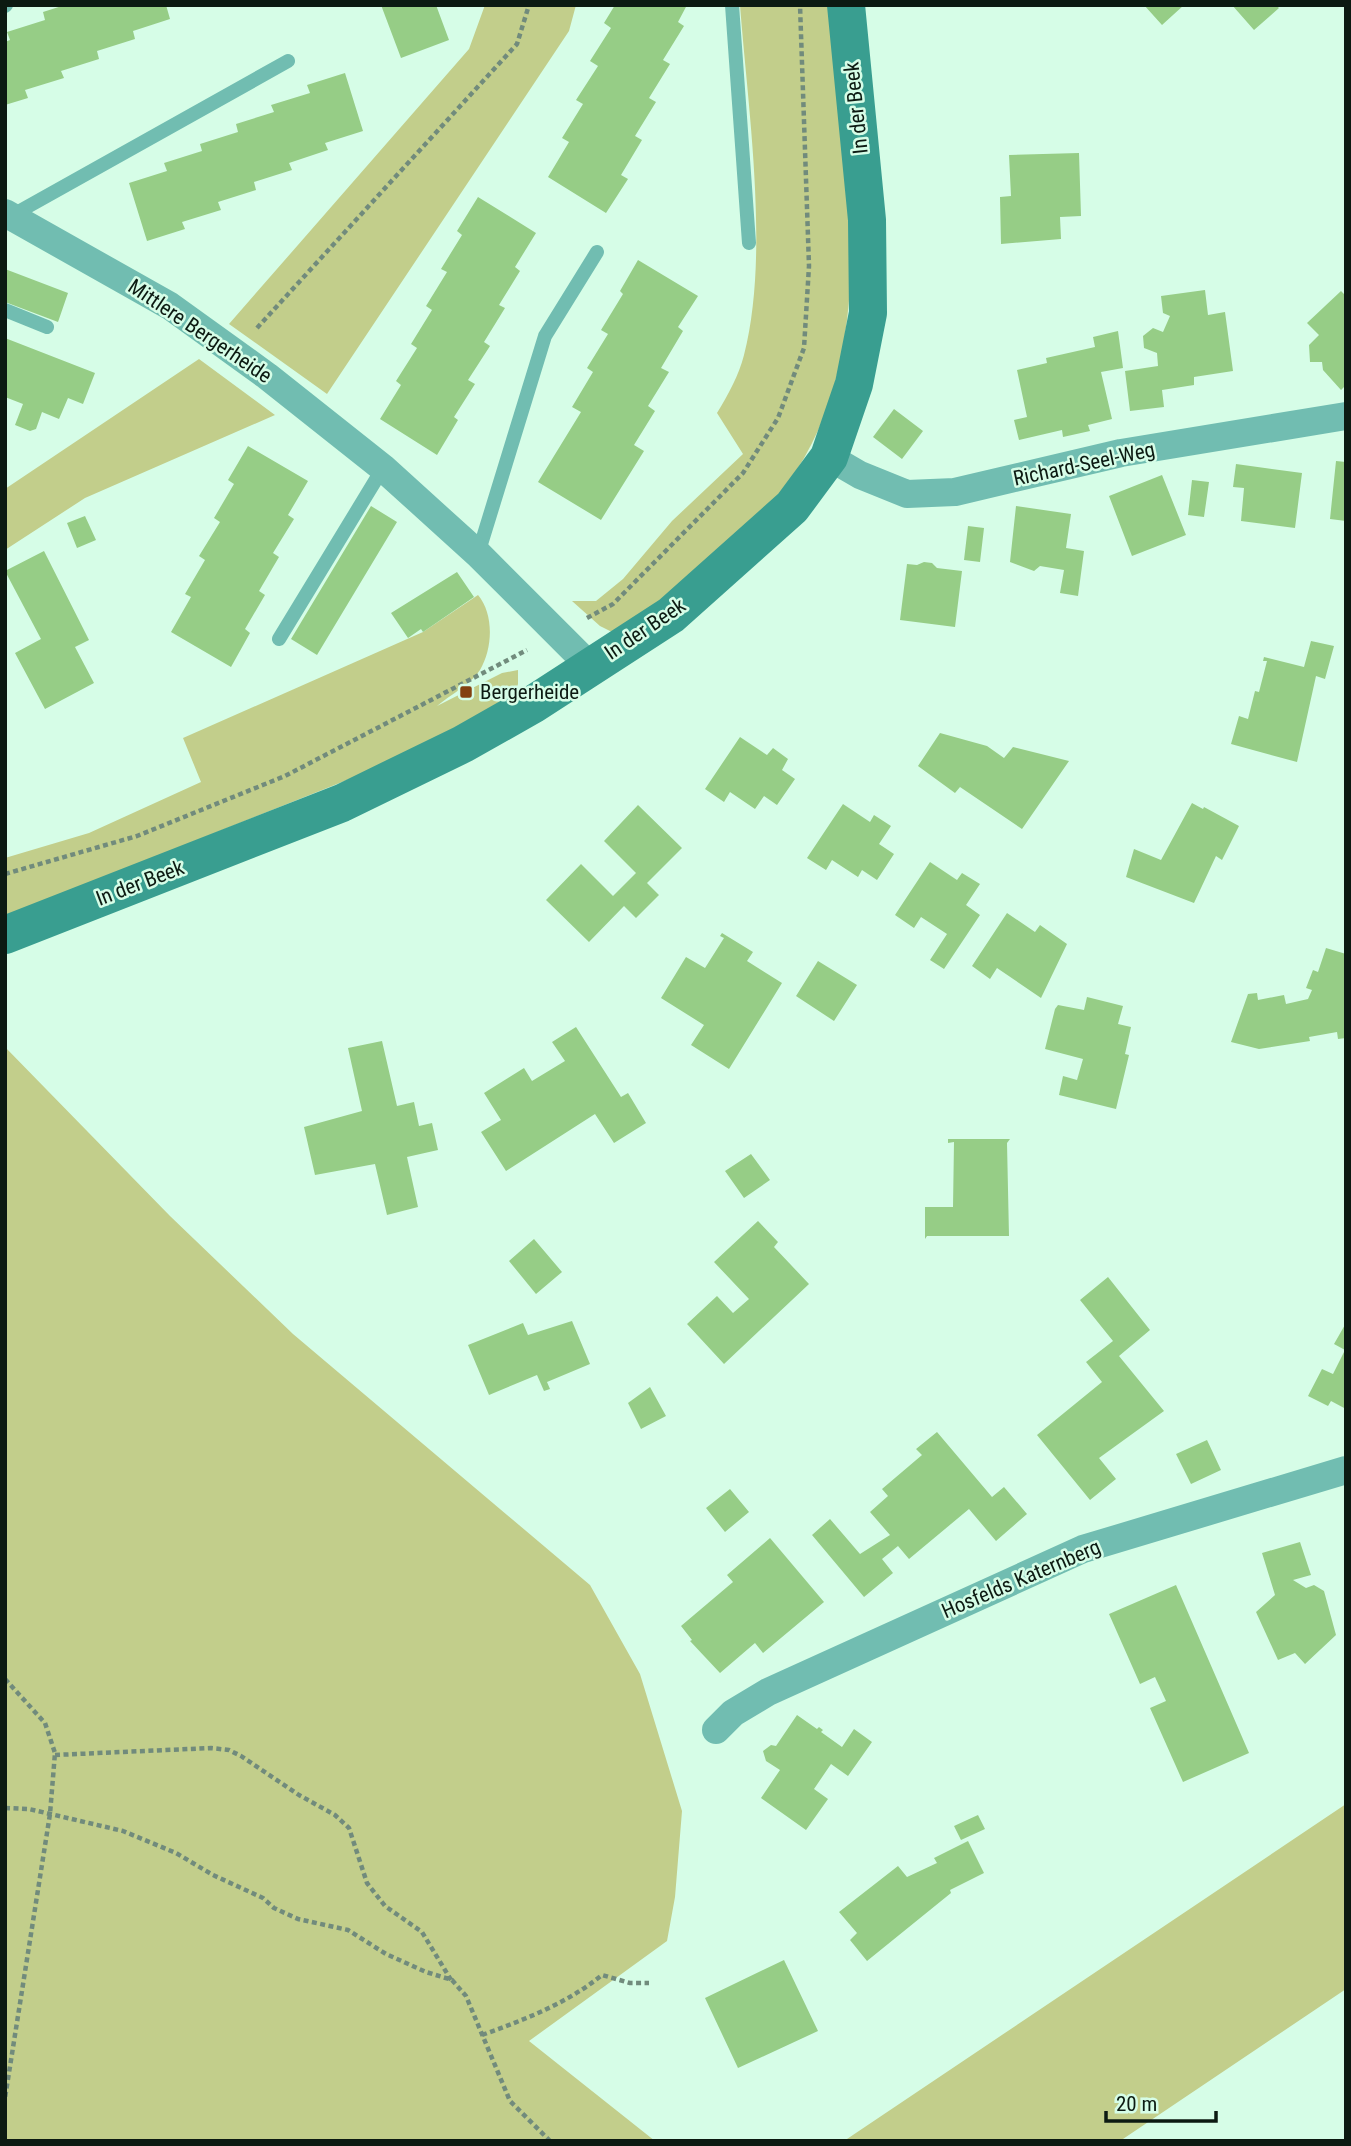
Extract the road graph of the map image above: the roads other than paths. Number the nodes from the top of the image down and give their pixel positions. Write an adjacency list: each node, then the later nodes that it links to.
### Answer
1 (732, 5): 5 (lane)
2 (846, 5): 10 (street, In der Beek)
3 (288, 61): 4 (lane)
4 (8, 215): 11 (street, Mittlere Bergerheide)
5 (749, 243)
6 (597, 252): 12 (lane)
7 (5, 310): 8 (lane)
8 (47, 327)
9 (1346, 416): 10 (street, Richard-Seel-Weg)
10 (829, 457): 14 (street, In der Beek)
11 (383, 468): 12 (street, Mittlere Bergerheide); 13 (lane)
12 (478, 554): 14 (street, Mittlere Bergerheide)
13 (279, 639)
14 (590, 666): 15 (street, In der Beek)
15 (5, 935)
16 (1346, 1471): 17 (street, Hosfelds Katernberg)
17 (716, 1730)

